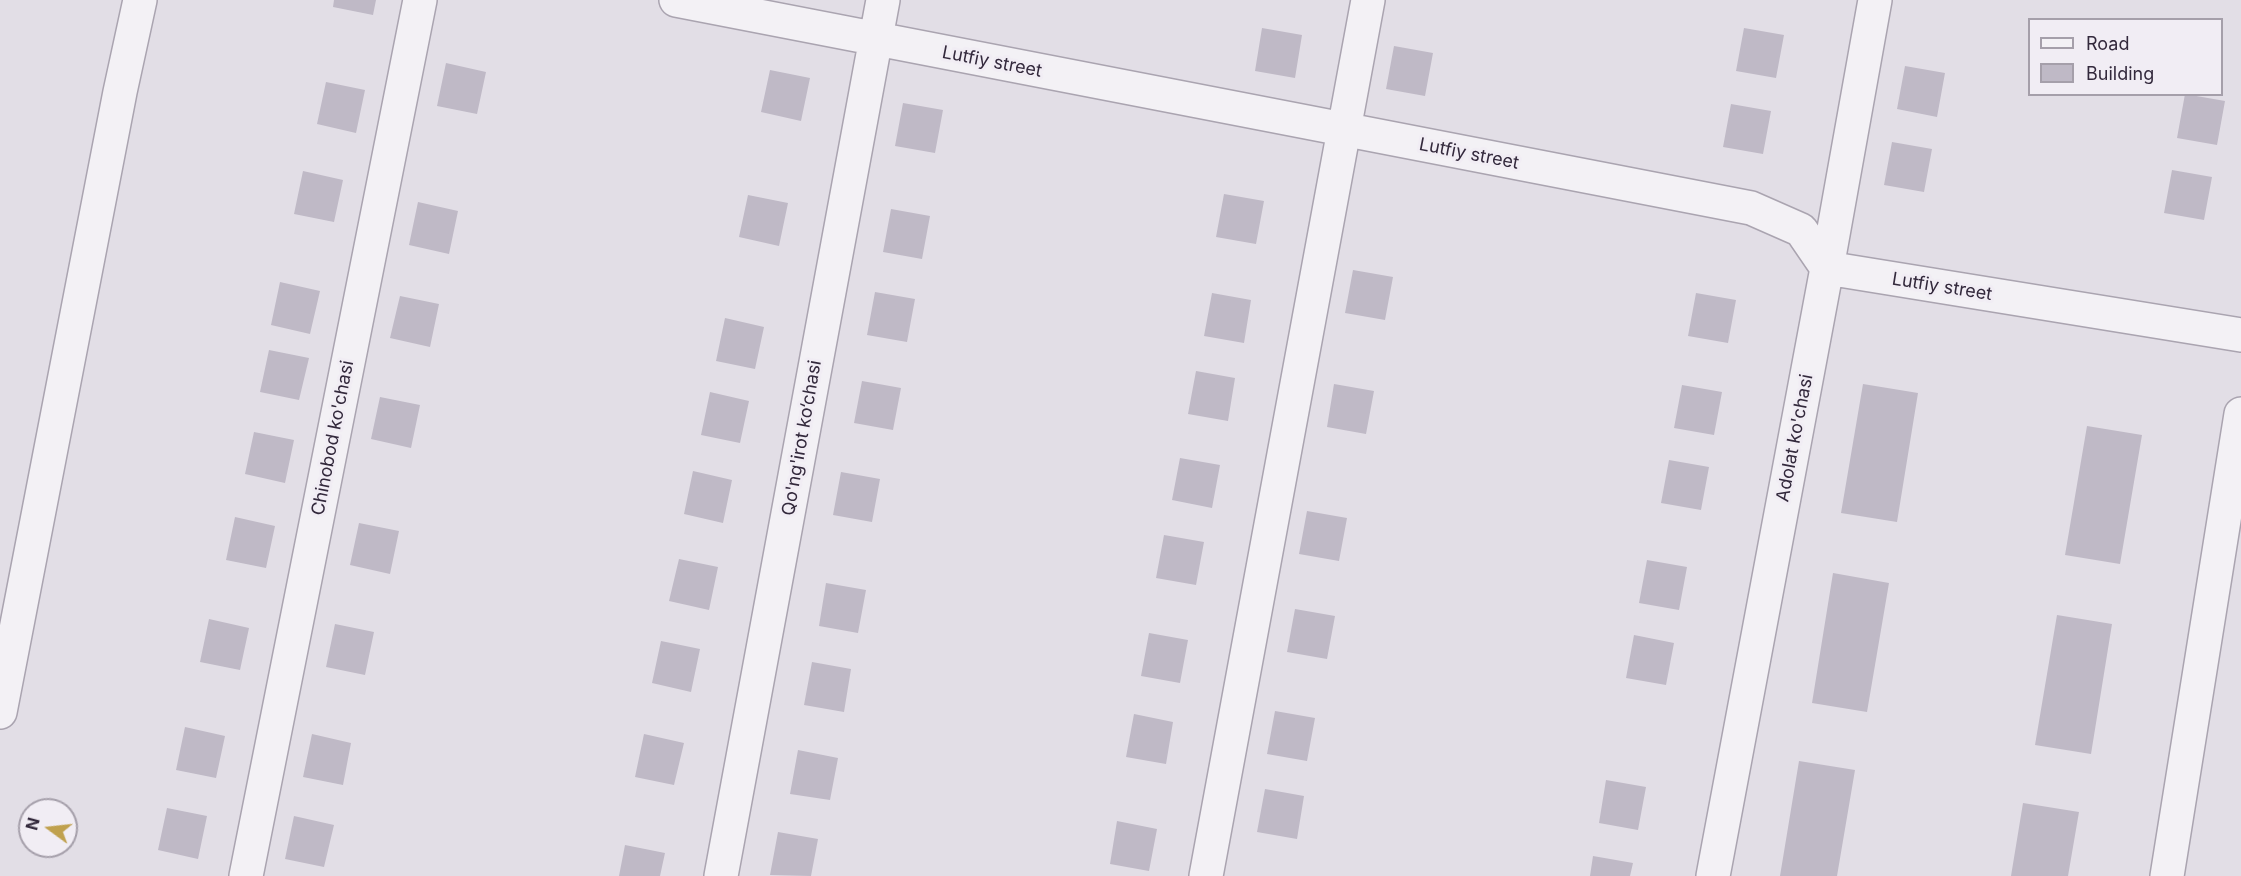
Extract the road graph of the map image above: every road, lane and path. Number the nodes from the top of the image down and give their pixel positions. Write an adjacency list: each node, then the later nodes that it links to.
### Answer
1 (140, 0): 12 (street)
2 (420, 0): 13 (street, Chinobod ko'chasi)
3 (676, 0): 7 (street, Lutfiy street)
4 (882, 0): 7 (street, Qo'ng'irot ko‘chasi)
5 (1368, 0): 8 (street)
6 (1875, 0): 9 (street, Adolat ko'chasi)
7 (875, 39): 8 (street, Lutfiy street); 14 (street, Qo'ng'irot ko‘chasi)
8 (1344, 130): 9 (street, Lutfiy street); 15 (street)
9 (1827, 268): 10 (street, Lutfiy street); 16 (street, Adolat ko'chasi)
10 (2241, 335)
11 (2241, 414): 17 (street)
12 (0, 712)
13 (246, 876)
14 (721, 876)
15 (1206, 876)
16 (1713, 876)
17 (2167, 876)

